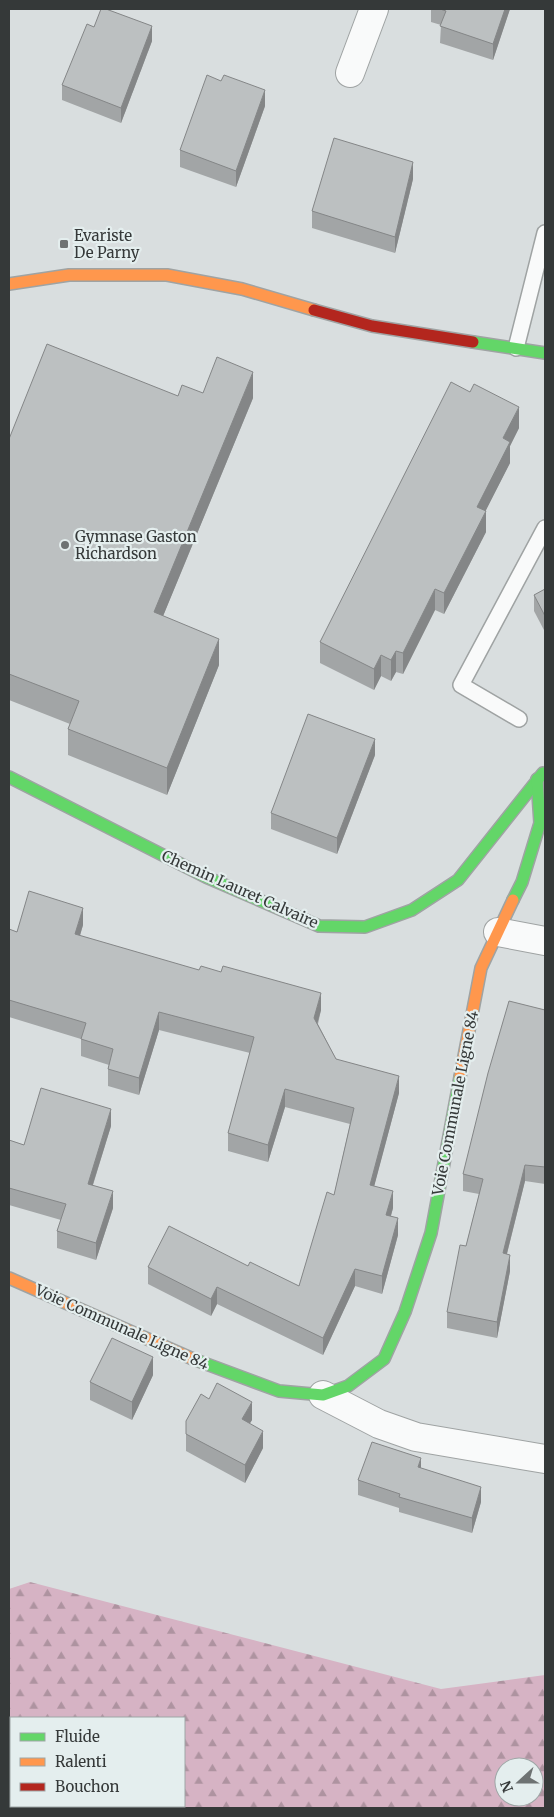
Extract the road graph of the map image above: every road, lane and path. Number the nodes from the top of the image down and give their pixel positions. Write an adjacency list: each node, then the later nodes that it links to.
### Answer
1 (374, 9): 2 (street)
2 (350, 73)
3 (545, 233): 5 (lane)
4 (9, 284): 5 (main road)
5 (516, 348): 6 (main road)
6 (545, 354)
7 (545, 528): 8 (lane)
8 (519, 719)
9 (541, 775): 10 (main road, Chemin Lauret Calvaire); 11 (main road, Voie Communale Ligne 84)
10 (9, 778)
11 (498, 932): 12 (street); 14 (main road, Voie Communale Ligne 84)
12 (545, 941)
13 (9, 1278): 14 (main road, Voie Communale Ligne 84)
14 (323, 1395): 15 (street, Voie Communale Ligne 84)
15 (545, 1460)

